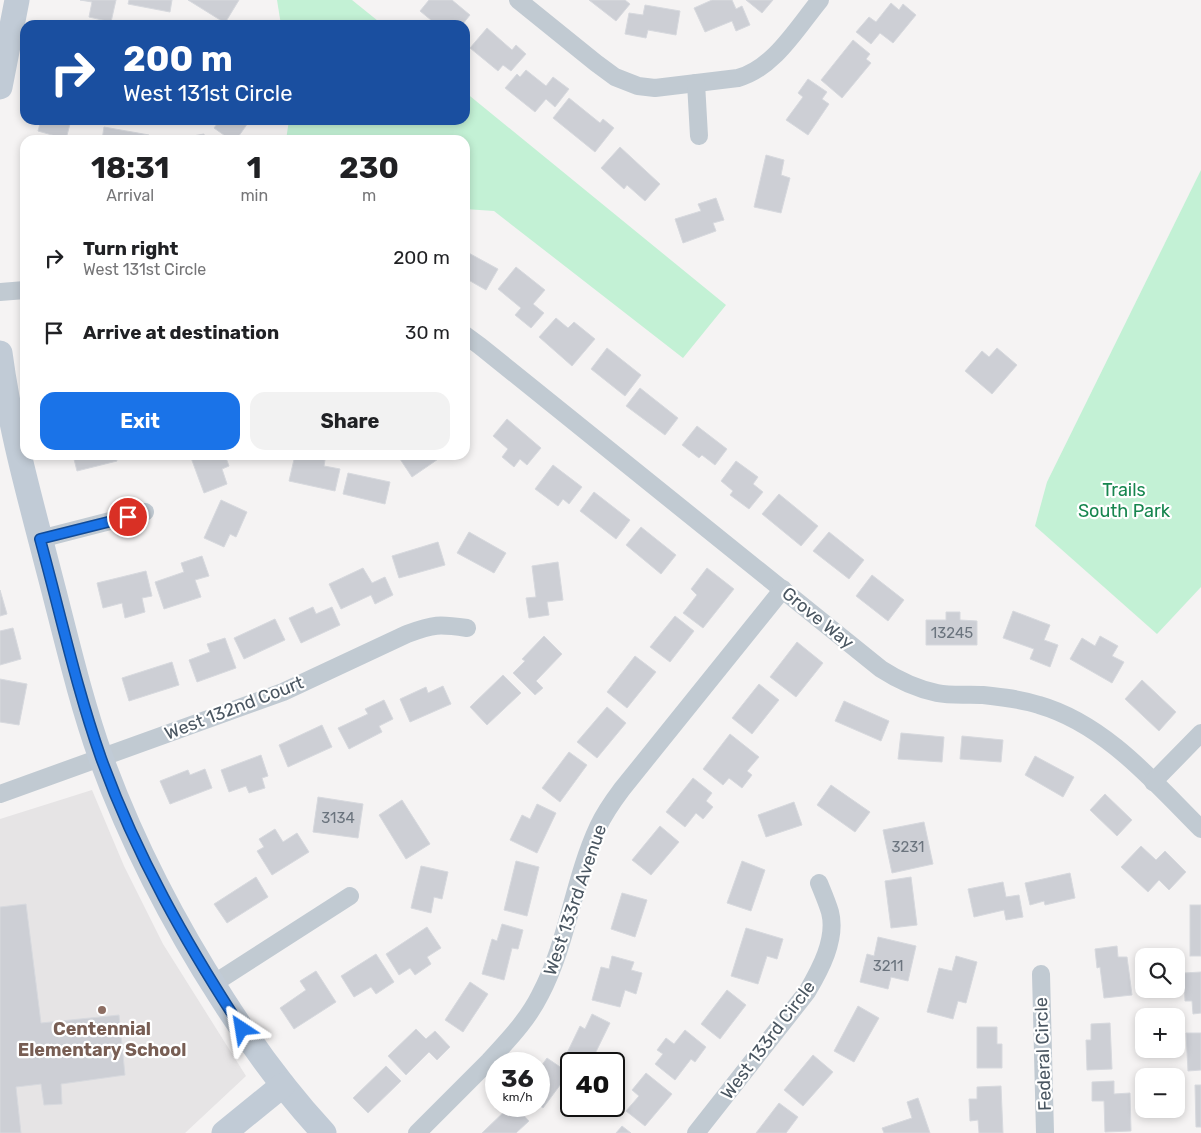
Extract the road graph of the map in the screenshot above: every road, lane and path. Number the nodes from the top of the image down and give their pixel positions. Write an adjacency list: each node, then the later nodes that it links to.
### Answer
1 (17, 0): 4 (street)
2 (518, 0): 5 (street)
3 (820, 0): 5 (street)
4 (17, 42): 6 (street)
5 (696, 83): 7 (street)
6 (0, 87)
7 (699, 136)
8 (20, 290): 9 (street)
9 (0, 292)
10 (470, 339): 16 (street, Grove Way)
11 (0, 354): 12 (street)
12 (20, 459)
13 (20, 460): 15 (street)
14 (145, 512): 15 (street)
15 (40, 539): 19 (street)
16 (783, 590): 20 (street, Grove Way); 30 (street, West 133rd Avenue)
17 (467, 628): 19 (street, West 132nd Court)
18 (1201, 733): 20 (street)
19 (101, 758): 21 (street, West 132nd Court); 26 (street)
20 (1153, 782): 22 (street, Grove Way)
21 (0, 794)
22 (1201, 828)
23 (819, 883): 31 (street, West 133rd Circle)
24 (350, 896): 26 (street)
25 (1040, 974): 32 (street, Federal Circle)
26 (213, 984): 27 (street)
27 (283, 1085): 28 (street); 29 (street)
28 (224, 1133)
29 (324, 1133)
30 (417, 1133)
31 (696, 1133)
32 (1045, 1133)

